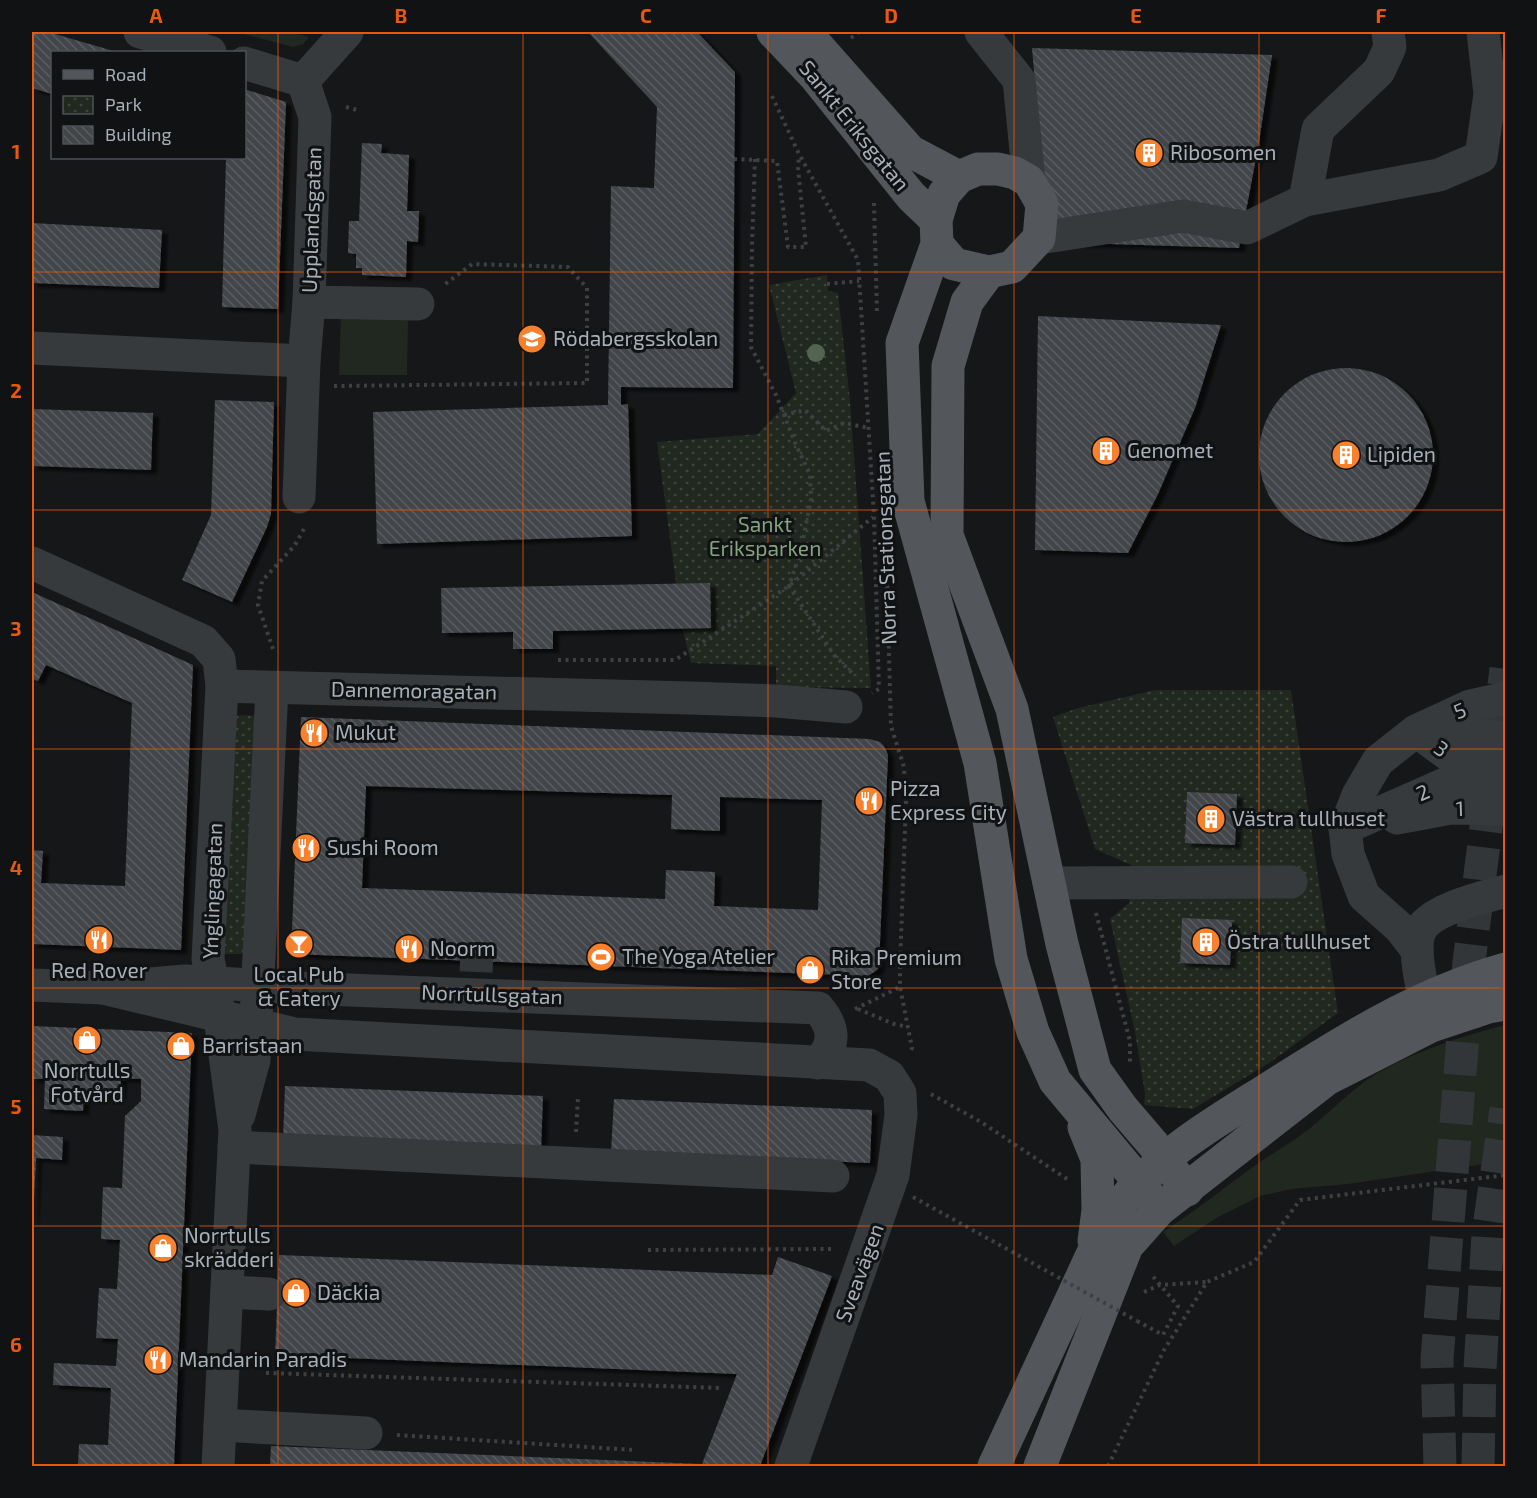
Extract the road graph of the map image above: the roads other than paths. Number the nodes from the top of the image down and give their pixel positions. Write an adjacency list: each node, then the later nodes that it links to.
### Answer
1 (140, 32): 8 (street)
2 (347, 32): 10 (street)
3 (773, 32): 15 (main road, Sankt Eriksgatan)
4 (805, 32): 12 (main road, Sankt Eriksgatan)
5 (979, 32): 11 (street); 13 (street)
6 (1388, 32): 14 (street)
7 (1483, 32): 14 (street)
8 (206, 51)
9 (246, 64): 10 (street)
10 (303, 81): 18 (street, Upplandsgatan)
11 (998, 169): 12 (main road); 13 (main road)
12 (959, 177): 15 (main road, Norra Stationsgatan)
13 (1029, 182): 16 (main road)
14 (1305, 200): 16 (street)
15 (937, 232): 17 (main road); 49 (main road, Norra Stationsgatan)
16 (1039, 238): 17 (main road)
17 (989, 272): 35 (main road)
18 (309, 302): 19 (street); 21 (street, Upplandsgatan)
19 (418, 304)
20 (32, 348): 21 (street)
21 (304, 361): 22 (street, Upplandsgatan)
22 (303, 510)
23 (32, 563): 24 (street)
24 (222, 686): 25 (street, Dannemoragatan); 39 (street, Ynglingagatan)
25 (272, 688): 26 (street, Dannemoragatan); 41 (street, Ynglingagatan)
26 (851, 692)
27 (1506, 698): 28 (street, 5)
28 (1416, 731): 29 (street); 30 (street, 3); 33 (street, 5)
29 (1506, 738)
30 (1506, 760)
31 (1506, 785): 33 (street, 2)
32 (1506, 809): 33 (street, 1)
33 (1345, 828): 37 (street)
34 (1291, 882): 35 (street)
35 (1049, 883): 50 (main road)
36 (1506, 891): 37 (street)
37 (1417, 950): 44 (street)
38 (1506, 969): 44 (main road)
39 (213, 983): 41 (street, Norrtullsgatan); 42 (street, Norrtullsgatan); 45 (street, Ynglingagatan)
40 (32, 985): 42 (street, Norrtullsgatan)
41 (257, 986): 46 (street, Ynglingagatan); 47 (street, Norrtullsgatan)
42 (103, 988): 45 (street, Norrtullsgatan)
43 (1506, 1004): 44 (main road)
44 (1428, 1012): 51 (main road); 56 (main road)
45 (220, 1017): 46 (street, Norrtullsgatan); 52 (street, Ynglingagatan)
46 (255, 1025): 47 (street, Norrtullsgatan); 52 (street, Ynglingagatan)
47 (818, 1063): 48 (street, Norrtullsgatan)
48 (890, 1076): 64 (street, Sveavägen)
49 (1077, 1109): 55 (main road); 58 (main road)
50 (1123, 1109): 51 (main road); 53 (main road)
51 (1216, 1121): 53 (main road)
52 (234, 1138): 54 (street); 59 (street, Ynglingagatan)
53 (1164, 1159): 55 (main road); 56 (main road)
54 (833, 1176)
55 (1140, 1183): 57 (main road); 58 (main road)
56 (1187, 1190): 57 (main road)
57 (1159, 1210): 66 (main road)
58 (1092, 1255): 65 (main road)
59 (226, 1292): 60 (street); 61 (street, Ynglingagatan)
60 (269, 1294)
61 (220, 1425): 62 (street); 63 (street, Ynglingagatan)
62 (366, 1433)
63 (218, 1467)
64 (791, 1467)
65 (994, 1467)
66 (1040, 1467)

